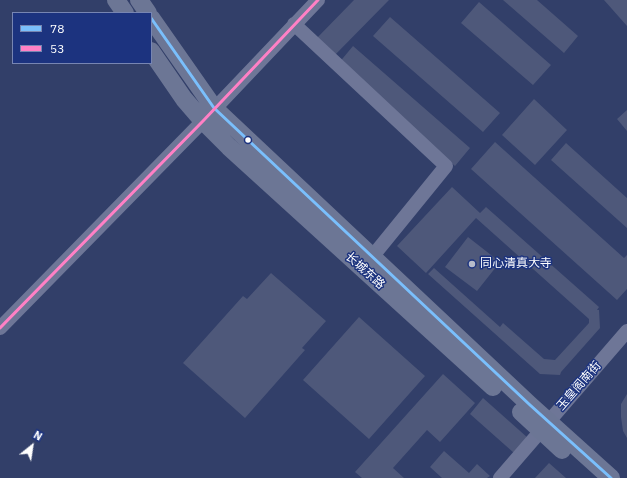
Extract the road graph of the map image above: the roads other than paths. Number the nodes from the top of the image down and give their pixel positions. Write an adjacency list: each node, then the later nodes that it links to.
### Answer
1 (116, 0): 4 (main road)
2 (139, 0): 5 (main road)
3 (318, 0): 7 (street)
4 (124, 12)
5 (147, 12)
6 (152, 20): 9 (main road, 长城东路)
7 (294, 24): 9 (street); 10 (street)
8 (152, 52): 9 (main road, 长城东路)
9 (208, 115): 10 (main road, 长城东路); 11 (street); 13 (main road, 长城东路)
10 (372, 256): 13 (main road, 长城东路)
11 (0, 328)
12 (627, 331): 13 (street, 玉皇阁南街)
13 (544, 426): 14 (street, 玉皇阁南街); 15 (main road, 长城东路); 16 (main road, 长城东路)
14 (500, 478)
15 (593, 478)
16 (611, 478)

